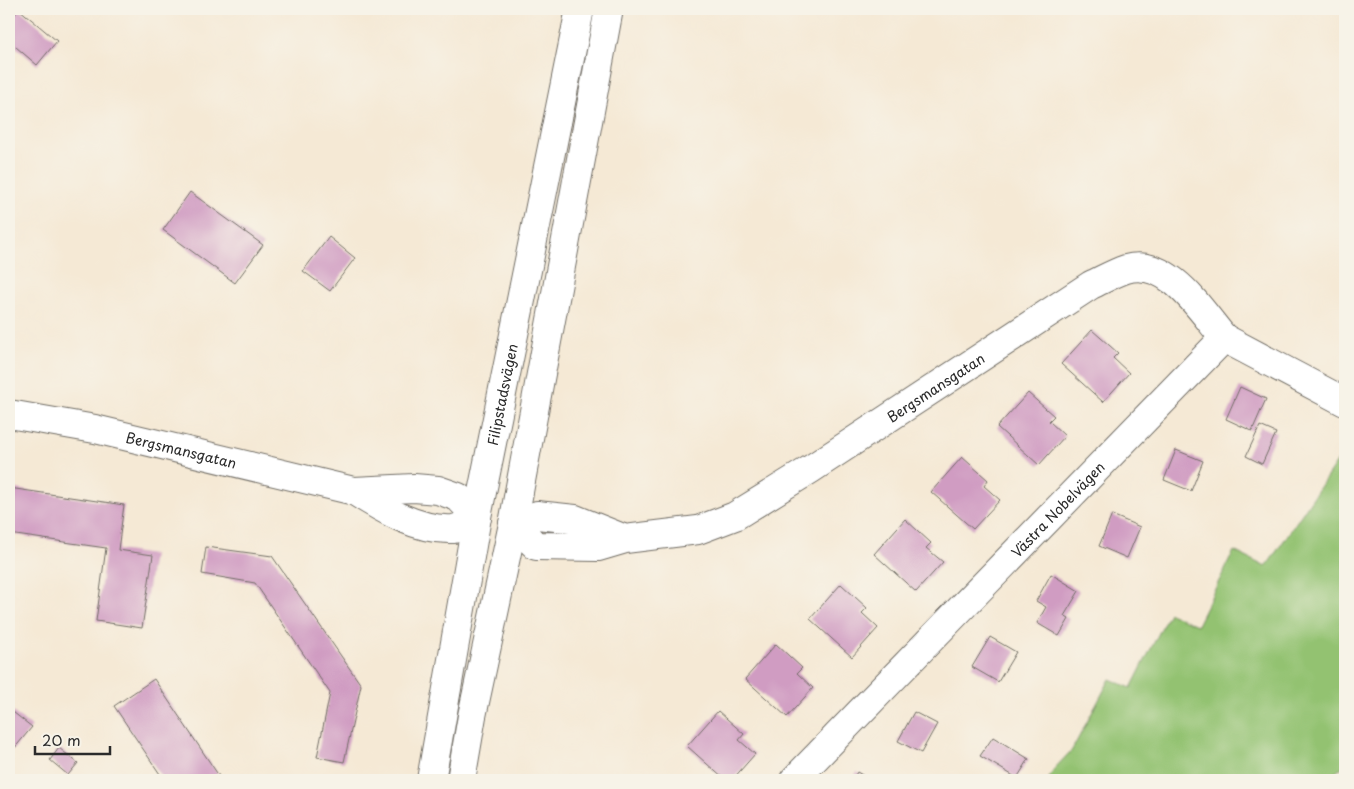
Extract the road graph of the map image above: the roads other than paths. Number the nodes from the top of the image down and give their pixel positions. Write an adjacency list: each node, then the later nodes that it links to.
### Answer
1 (580, 9): 7 (street, Filipstadsvägen)
2 (609, 9): 8 (street)
3 (1224, 338): 4 (street); 8 (street, Bergsmansgatan); 11 (street, Västra Nobelvägen)
4 (1345, 402)
5 (9, 414): 6 (street, Bergsmansgatan)
6 (354, 491): 7 (street, Bergsmansgatan); 7 (street, Bergsmansgatan)
7 (477, 517): 8 (street); 9 (street, Filipstadsvägen)
8 (514, 524): 10 (street)
9 (432, 780)
10 (461, 780)
11 (794, 780)

